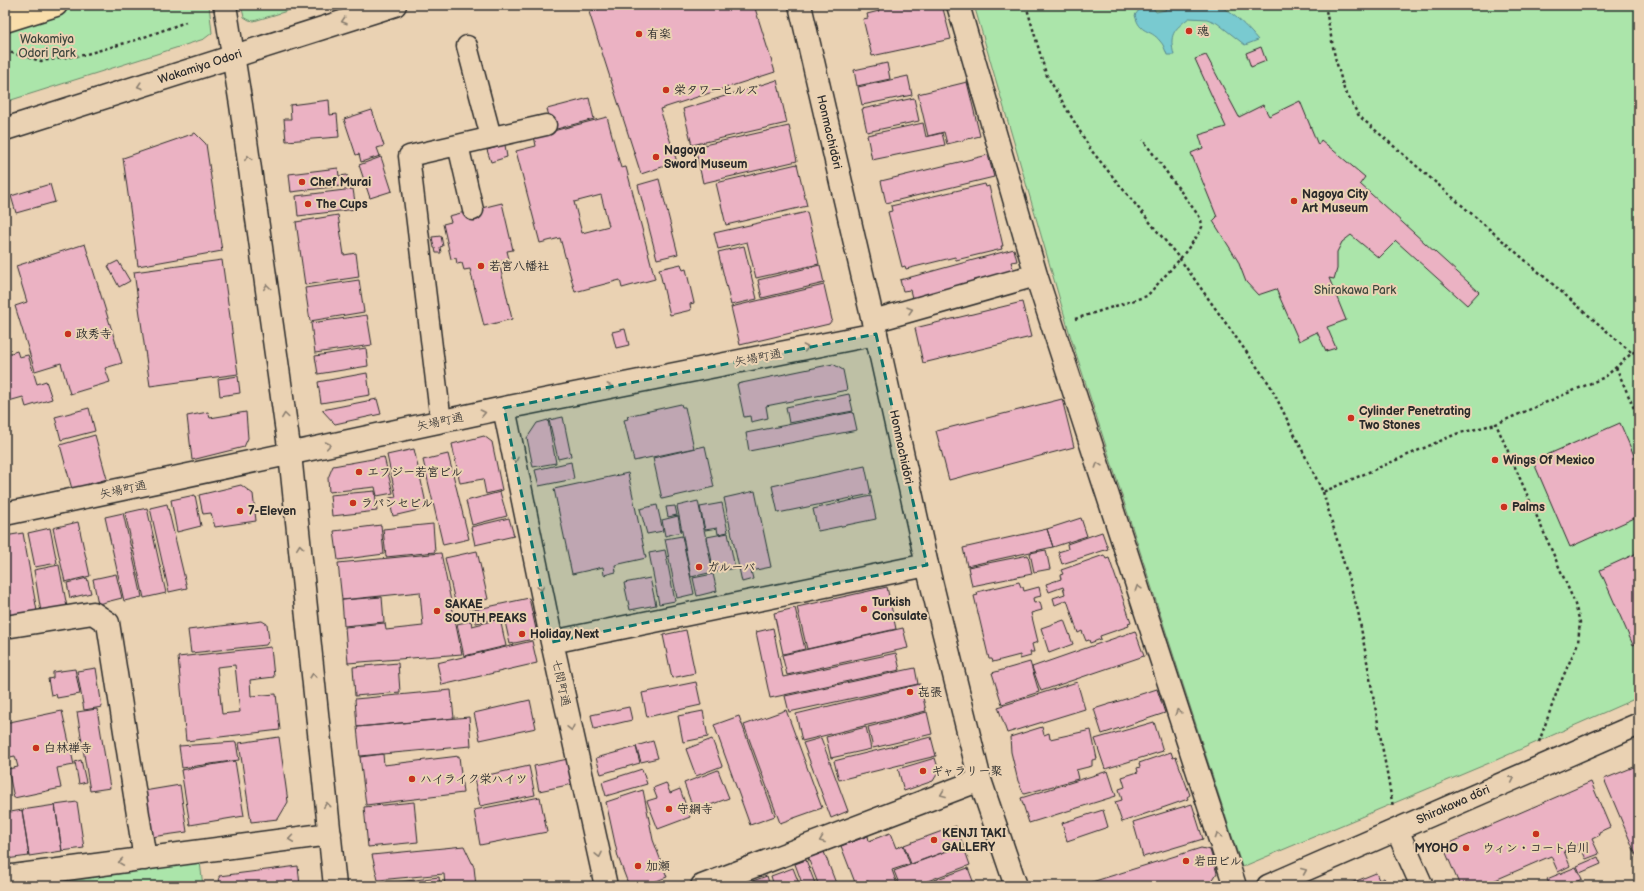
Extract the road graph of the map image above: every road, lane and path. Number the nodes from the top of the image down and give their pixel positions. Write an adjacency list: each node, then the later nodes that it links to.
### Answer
1 (56, 5): 8 (highway)
2 (225, 5): 12 (street)
3 (394, 5): 12 (street, Wakamiya Odori, one-way to 12)
4 (800, 5): 22 (street, Honmachidōri)
5 (958, 5): 20 (street)
6 (1026, 5): 19 (path)
7 (1325, 5): 24 (path)
8 (5, 21)
9 (186, 22): 11 (path)
10 (467, 46): 15 (street)
11 (5, 51)
12 (233, 57): 14 (street, Wakamiya Odori, one-way to 14); 30 (street, one-way to 12)
13 (546, 125): 15 (street)
14 (5, 129)
15 (492, 138): 17 (street)
16 (1143, 140): 19 (path)
17 (458, 145): 18 (street); 28 (street)
18 (473, 210)
19 (1180, 259): 21 (path); 31 (path)
20 (1036, 275): 21 (street); 22 (street, 矢場町通, one-way to 20)
21 (1053, 326): 47 (street, one-way to 21)
22 (874, 328): 26 (street, 矢場町通, one-way to 22); 33 (street, Honmachidōri)
23 (1639, 350): 24 (path)
24 (1632, 354): 25 (path)
25 (1616, 367): 27 (path); 29 (path)
26 (504, 408): 28 (street, 矢場町通, one-way to 26); 35 (street, 七間町通, one-way to 35)
27 (1639, 420)
28 (441, 422): 30 (street, 矢場町通, one-way to 28)
29 (1496, 424): 31 (path); 37 (path)
30 (290, 454): 32 (street, 矢場町通); 40 (street, one-way to 30)
31 (1323, 492): 39 (path)
32 (5, 514)
33 (927, 565): 35 (street); 38 (street, Honmachidōri)
34 (5, 627): 41 (street)
35 (552, 642): 44 (street, 七間町通, one-way to 44)
36 (1639, 724): 39 (street, Shirakawa dōri, one-way to 36)
37 (1538, 746)
38 (980, 780): 45 (street, one-way to 45); 46 (street, Honmachidōri)
39 (1396, 820): 48 (street, Shirakawa dōri, one-way to 39); 49 (street)
40 (330, 834): 41 (street, one-way to 41); 43 (street)
41 (145, 859): 42 (street, one-way to 42)
42 (5, 877)
43 (335, 886)
44 (606, 886)
45 (702, 886)
46 (1016, 886)
47 (1235, 886)
48 (1268, 886)
49 (1422, 886)

